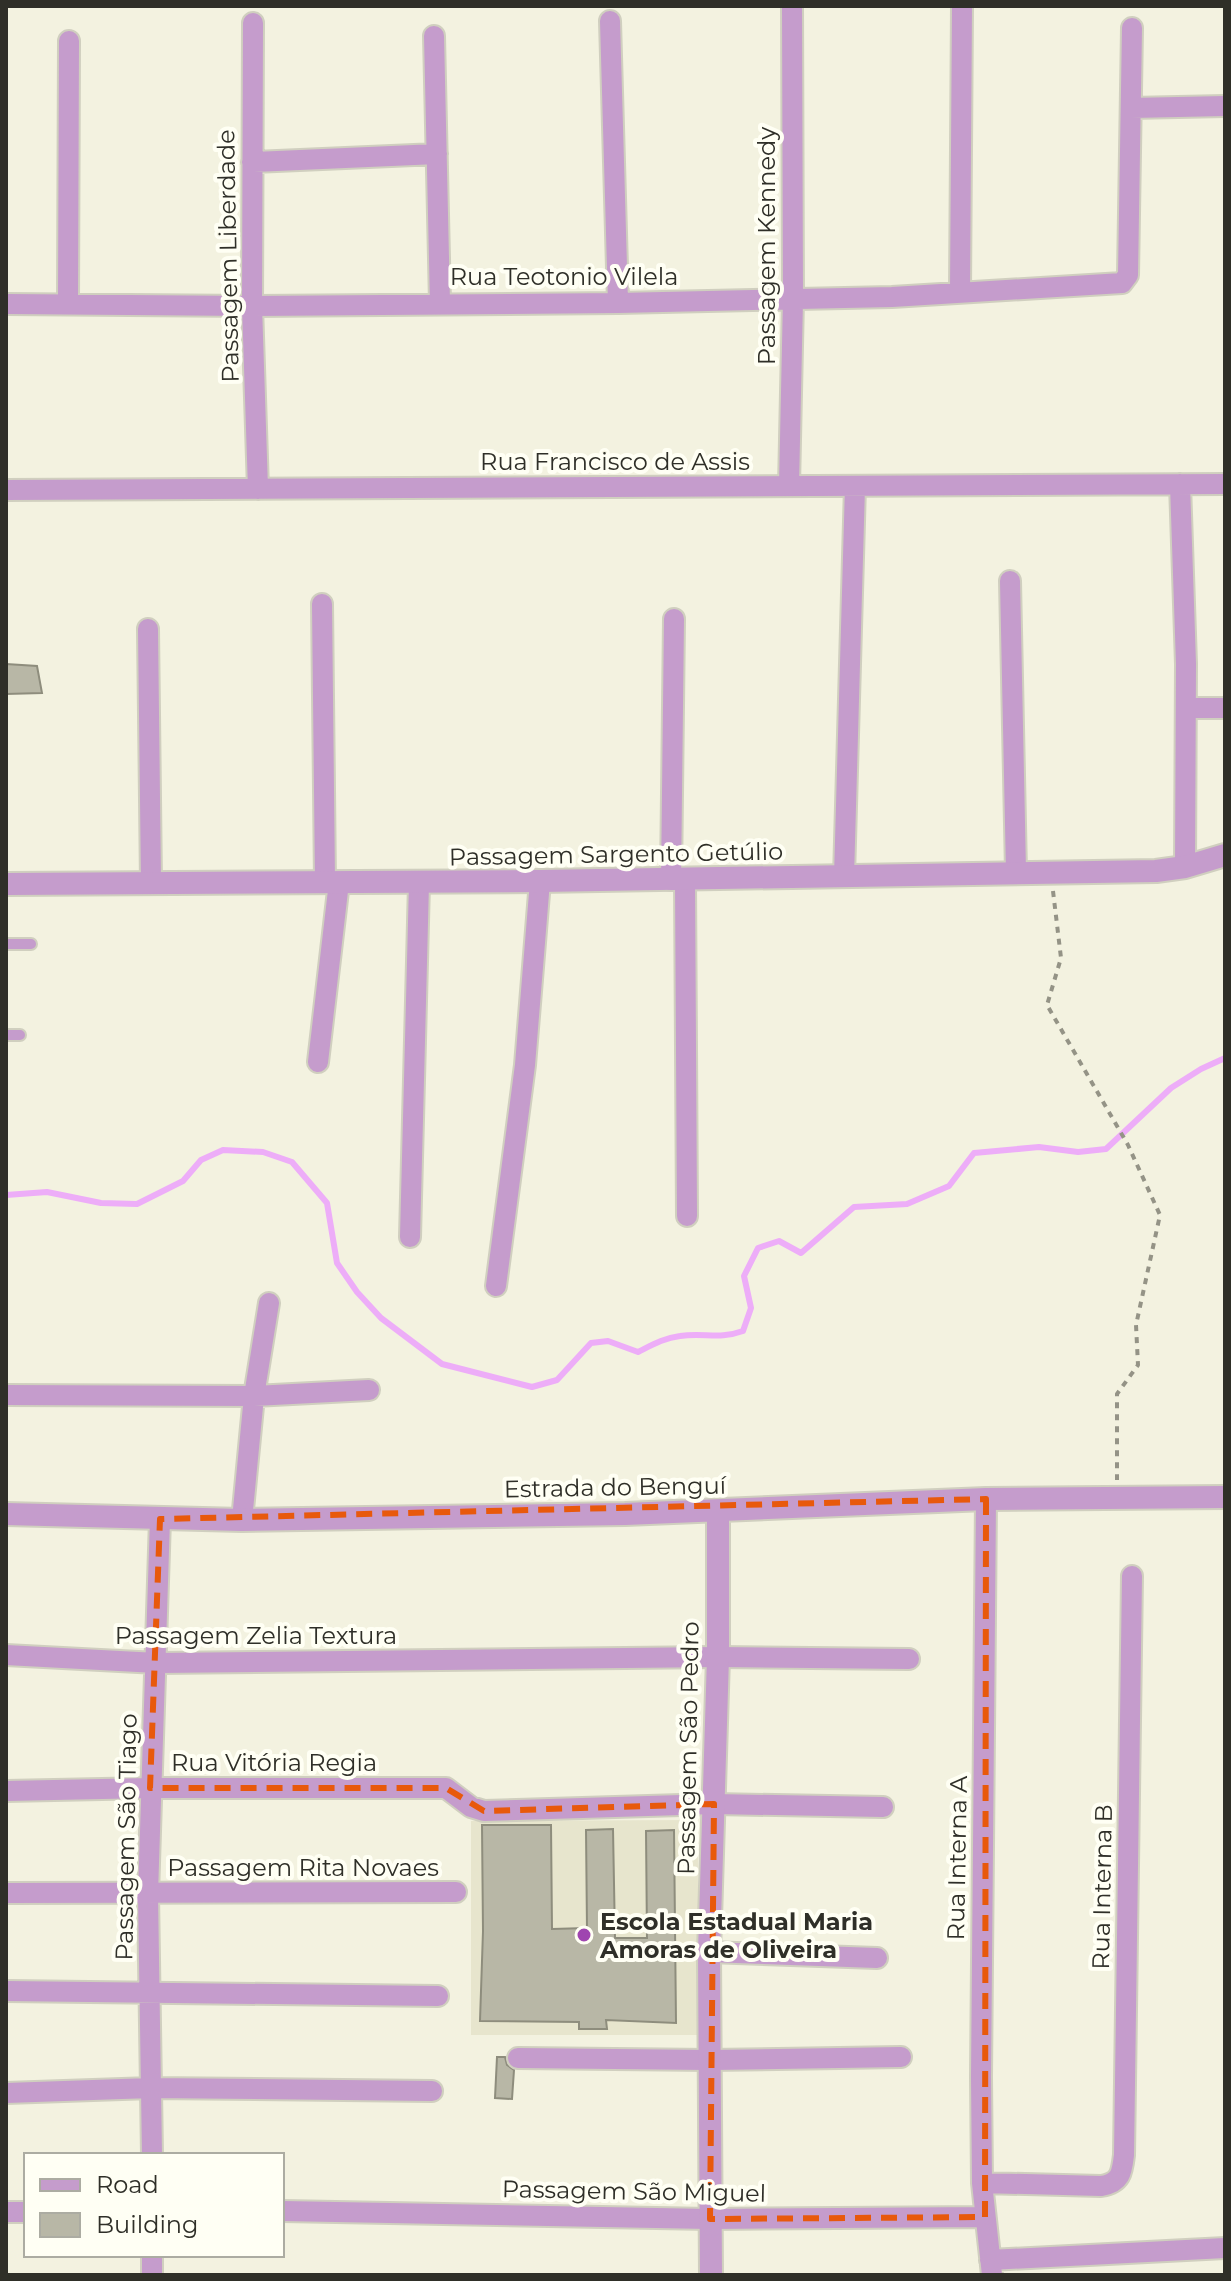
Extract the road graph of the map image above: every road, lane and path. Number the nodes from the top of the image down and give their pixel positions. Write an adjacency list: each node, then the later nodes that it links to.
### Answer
1 (792, 6): 13 (street, Passagem Kennedy)
2 (962, 6): 12 (street)
3 (610, 21): 15 (street)
4 (253, 23): 11 (street, Passagem Liberdade)
5 (1132, 28): 9 (street)
6 (434, 36): 10 (street)
7 (69, 41): 17 (street)
8 (1225, 106): 9 (street)
9 (1131, 108): 12 (street, Rua Teotonio Vilela)
10 (437, 154): 11 (street); 14 (street)
11 (252, 162): 18 (street, Passagem Liberdade)
12 (960, 292): 13 (street, Rua Teotonio Vilela)
13 (793, 299): 15 (street, Rua Teotonio Vilela); 21 (street, Passagem Kennedy)
14 (440, 303): 15 (street, Rua Teotonio Vilela); 18 (street, Rua Teotonio Vilela)
15 (618, 303)
16 (6, 304): 17 (street, Rua Teotonio Vilela)
17 (68, 304): 18 (street, Rua Teotonio Vilela)
18 (252, 306): 23 (street, Passagem Liberdade)
19 (1180, 484): 20 (street, Rua Francisco de Assis); 22 (street, Rua Francisco de Assis); 29 (street)
20 (1225, 484)
21 (789, 486): 22 (street, Rua Francisco de Assis); 23 (street, Rua Francisco de Assis)
22 (855, 486): 35 (street)
23 (258, 489): 24 (street, Rua Francisco de Assis)
24 (6, 490)
25 (1010, 581): 33 (street)
26 (322, 604): 38 (street)
27 (674, 619): 36 (street)
28 (148, 629): 39 (street)
29 (1186, 708): 30 (street); 32 (street)
30 (1225, 708)
31 (1225, 855): 32 (street, Passagem Sargento Getúlio)
32 (1185, 867): 34 (street, Passagem Sargento Getúlio)
33 (1016, 872): 34 (street, Passagem Sargento Getúlio); 35 (street, Passagem Sargento Getúlio)
34 (1051, 872): 56 (path)
35 (844, 877): 36 (street, Passagem Sargento Getúlio)
36 (678, 880): 37 (street, Passagem Sargento Getúlio); 47 (street)
37 (540, 881): 40 (street, Passagem Sargento Getúlio); 49 (street)
38 (332, 882): 39 (street, Passagem Sargento Getúlio); 40 (street, Passagem Sargento Getúlio); 46 (street)
39 (151, 883): 41 (street, Passagem Sargento Getúlio)
40 (419, 883): 48 (street)
41 (6, 884)
42 (6, 944): 43 (lane)
43 (31, 944)
44 (6, 1035): 45 (lane)
45 (20, 1035)
46 (318, 1062)
47 (687, 1216)
48 (410, 1237)
49 (496, 1286)
50 (269, 1303): 53 (street)
51 (369, 1390): 53 (street)
52 (6, 1395): 53 (street)
53 (254, 1396): 60 (street)
54 (1225, 1497): 56 (street, Estrada do Benguí)
55 (986, 1499): 56 (street, Estrada do Benguí); 57 (street, Estrada do Benguí); 85 (street, Rua Interna A)
56 (1117, 1499)
57 (718, 1511): 60 (street, Estrada do Benguí); 63 (street, Passagem São Pedro)
58 (6, 1514): 59 (street, Estrada do Benguí)
59 (160, 1519): 60 (street, Estrada do Benguí); 65 (street, Passagem São Tiago)
60 (242, 1520)
61 (1132, 1576): 85 (street, Rua Interna B)
62 (6, 1655): 65 (street, Passagem Zelia Textura)
63 (718, 1657): 64 (street, Passagem Zelia Textura); 65 (street, Passagem Zelia Textura); 68 (street, Passagem São Pedro)
64 (909, 1659)
65 (157, 1663): 66 (street, Passagem São Tiago)
66 (150, 1788): 67 (street, Rua Vitória Regia); 68 (street, Rua Vitória Regia); 72 (street, Passagem São Tiago)
67 (6, 1791)
68 (714, 1804): 69 (street); 73 (street, Passagem São Pedro)
69 (883, 1807)
70 (456, 1892): 72 (street, Passagem Rita Novaes)
71 (6, 1893): 72 (street, Passagem Rita Novaes)
72 (148, 1894): 76 (street, Passagem São Tiago)
73 (709, 1952): 74 (street); 80 (street, Passagem São Pedro)
74 (877, 1958)
75 (6, 1991): 76 (street)
76 (149, 1993): 77 (street); 81 (street, Passagem São Tiago)
77 (438, 1996)
78 (901, 2057): 80 (street)
79 (518, 2058): 80 (street)
80 (710, 2060): 88 (street, Passagem São Pedro)
81 (151, 2088): 82 (street); 83 (street); 84 (street, Passagem São Tiago)
82 (432, 2091)
83 (6, 2093)
84 (152, 2153)
85 (982, 2183): 87 (street, Rua Interna A)
86 (284, 2211): 88 (street, Passagem São Miguel)
87 (985, 2217): 88 (street, Passagem São Miguel); 90 (street, Rua Interna A)
88 (710, 2219): 91 (street, Passagem São Pedro)
89 (1225, 2248): 90 (street)
90 (991, 2267)
91 (711, 2275)

